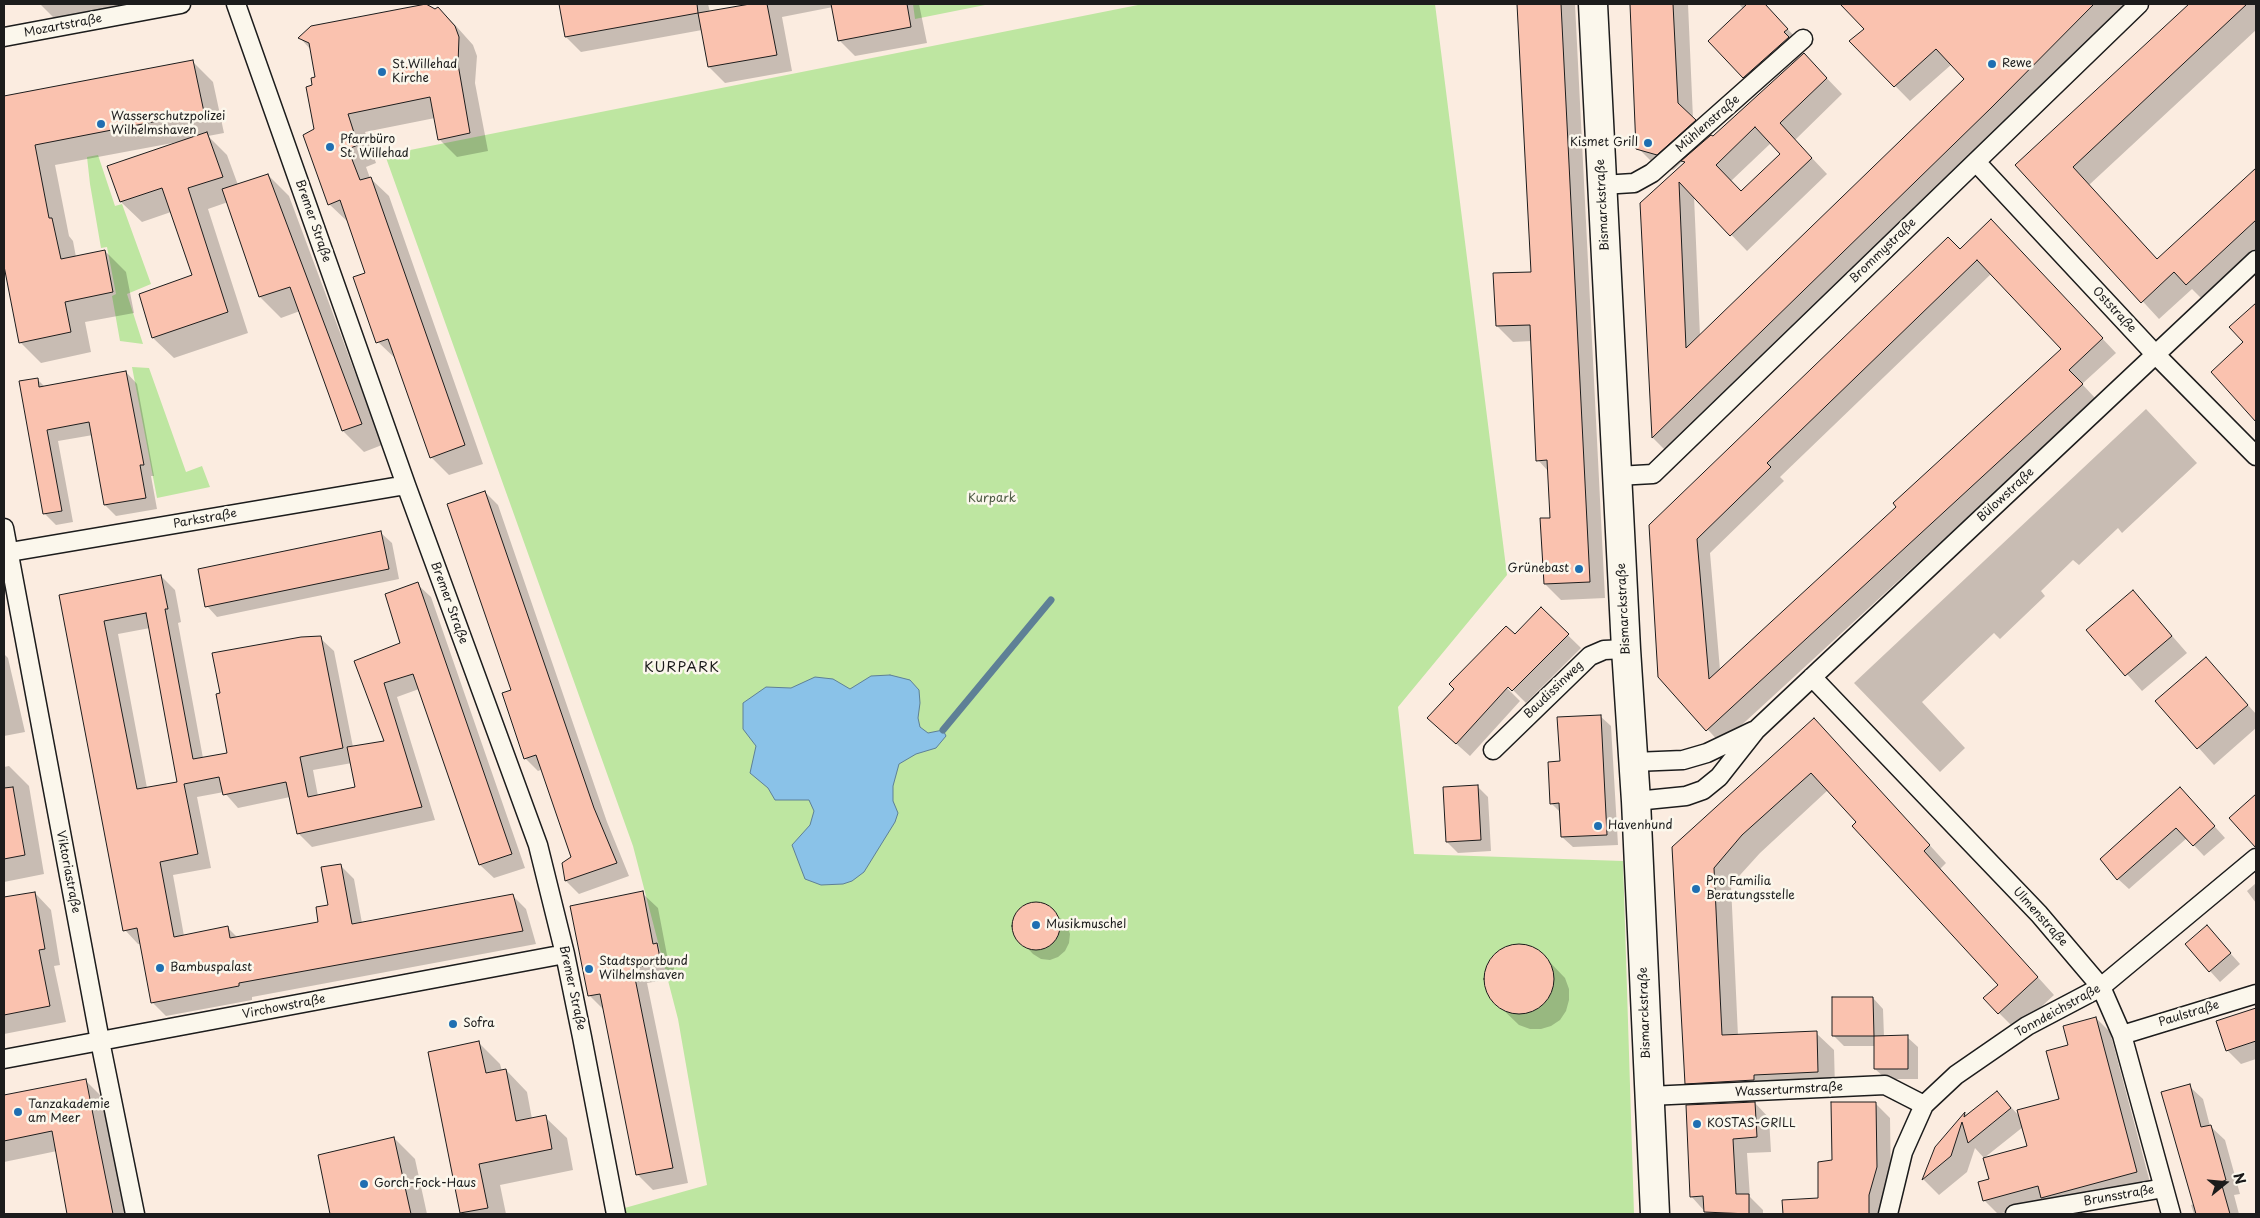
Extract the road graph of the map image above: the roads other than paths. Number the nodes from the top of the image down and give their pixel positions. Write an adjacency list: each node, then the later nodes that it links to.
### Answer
1 (181, 4): 5 (street, Mozartstraße)
2 (236, 4): 13 (street, Bremer Straße)
3 (1593, 4): 8 (main road, Bismarckstraße)
4 (2139, 4): 7 (street, Brommystraße)
5 (4, 37)
6 (1803, 39): 8 (street, Mühlenstraße)
7 (1976, 162): 10 (street, Oststraße); 12 (street, Brommystraße)
8 (1602, 185): 12 (main road, Bismarckstraße)
9 (2256, 260): 10 (street, Bülowstraße)
10 (2156, 354): 11 (street, Oststraße); 17 (street, Bülowstraße)
11 (2256, 456)
12 (1617, 476): 16 (main road, Bismarckstraße)
13 (406, 485): 15 (street, Parkstraße); 23 (street, Bremer Straße)
14 (4, 528): 15 (street, Viktoriastraße)
15 (6, 553): 27 (street, Viktoriastraße)
16 (1626, 649): 19 (street, Baudissinweg); 20 (main road, Bismarckstraße)
17 (1812, 677): 18 (street, Bülowstraße); 24 (street, Ulmenstraße)
18 (1756, 730): 20 (street, Bülowstraße); 21 (street, Bülowstraße)
19 (1493, 750)
20 (1634, 762): 21 (main road, Bismarckstraße)
21 (1636, 801): 29 (main road, Bismarckstraße)
22 (2256, 858): 24 (street, Tonndeichstraße)
23 (565, 954): 27 (street, Virchowstraße); 33 (street, Bremer Straße)
24 (2102, 988): 26 (street, Ulmenstraße); 30 (street, Tonndeichstraße)
25 (2256, 994): 26 (street, Paulstraße)
26 (2122, 1035): 31 (street, Ulmenstraße)
27 (100, 1041): 28 (street, Virchowstraße); 32 (street, Viktoriastraße)
28 (4, 1059)
29 (1649, 1096): 30 (street, Wasserturmstraße); 34 (main road, Bismarckstraße)
30 (1924, 1105): 35 (street, Tonndeichstraße)
31 (2164, 1188): 36 (street, Brunsstraße); 37 (street, Ulmenstraße)
32 (135, 1214)
33 (616, 1214)
34 (1655, 1214)
35 (1888, 1214)
36 (2015, 1214)
37 (2171, 1214)

